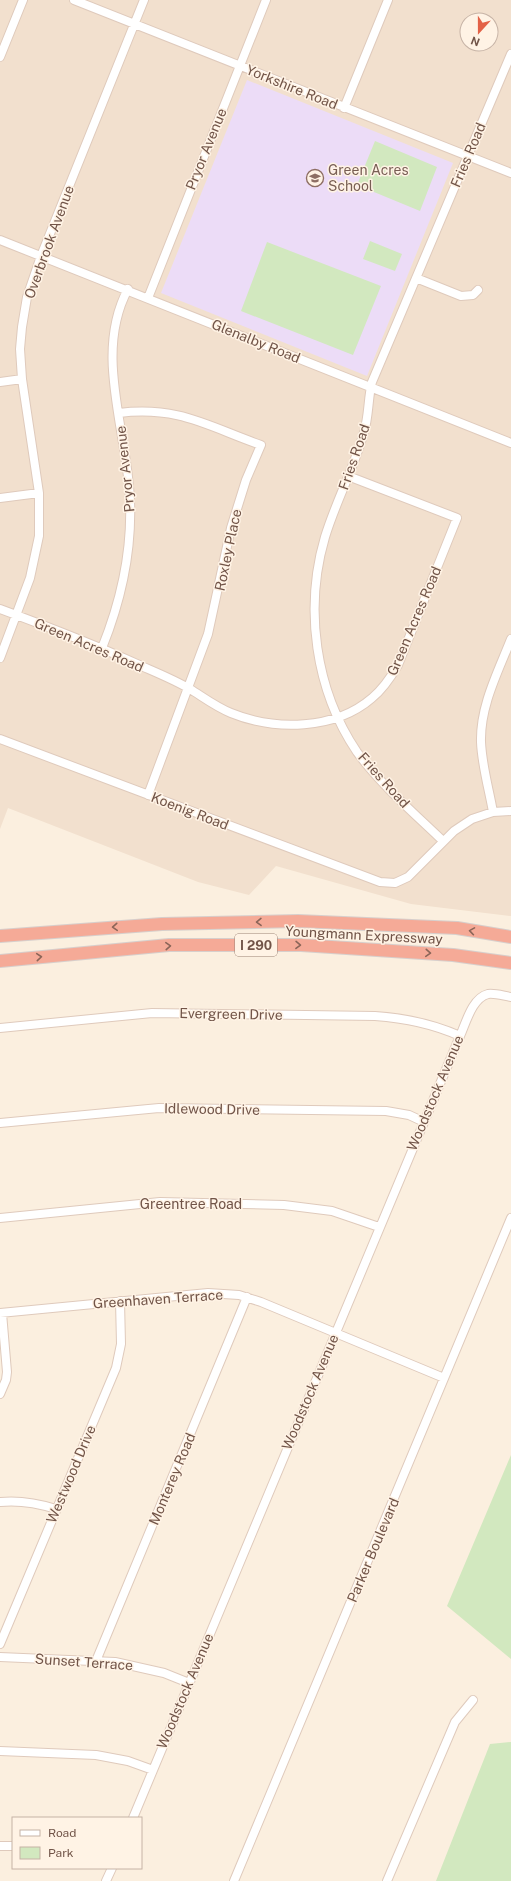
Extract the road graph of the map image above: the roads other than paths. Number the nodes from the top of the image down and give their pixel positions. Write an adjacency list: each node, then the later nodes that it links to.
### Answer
1 (23, 0): 8 (street)
2 (74, 0): 6 (street, Yorkshire Road)
3 (144, 0): 6 (street, Overbrook Avenue)
4 (266, 0): 9 (street, Pryor Avenue)
5 (388, 0): 10 (street)
6 (134, 24): 9 (street, Yorkshire Road); 14 (street, Overbrook Avenue)
7 (511, 54): 11 (street, Fries Road)
8 (0, 57)
9 (239, 66): 10 (street, Yorkshire Road); 18 (street, Pryor Avenue)
10 (344, 108): 11 (street, Yorkshire Road)
11 (468, 156): 12 (street, Yorkshire Road); 15 (street, Fries Road)
12 (511, 173)
13 (0, 240): 14 (street, Glenalby Road)
14 (41, 256): 16 (street, Glenalby Road); 19 (street, Overbrook Avenue)
15 (416, 278): 17 (street); 21 (street, Fries Road)
16 (128, 289): 18 (street, Glenalby Road); 22 (street, Pryor Avenue)
17 (478, 290)
18 (148, 298): 21 (street, Glenalby Road)
19 (22, 379): 20 (street); 25 (street, Overbrook Avenue)
20 (0, 382)
21 (371, 386): 23 (street, Glenalby Road); 24 (street, Fries Road)
22 (119, 413): 30 (street, Pryor Avenue); 32 (street, Roxley Place)
23 (511, 443)
24 (348, 476): 33 (street, Fries Road); 33 (street, Green Acres Road)
25 (39, 493): 26 (street); 28 (street, Overbrook Avenue)
26 (0, 498)
27 (0, 609): 28 (street, Green Acres Road)
28 (16, 615): 30 (street, Green Acres Road); 31 (street, Overbrook Avenue)
29 (511, 639): 37 (street)
30 (102, 648): 32 (street, Green Acres Road)
31 (0, 658)
32 (189, 688): 33 (street, Green Acres Road); 35 (street, Roxley Place)
33 (338, 717): 38 (street, Fries Road)
34 (0, 739): 35 (street, Koenig Road)
35 (148, 795): 38 (street, Koenig Road)
36 (511, 811): 37 (street)
37 (493, 812): 38 (street)
38 (443, 841)
39 (0, 936): 40 (highway, Youngmann Expressway / I 290, one-way to 39)
40 (511, 937)
41 (0, 960): 42 (highway, Youngmann Expressway / I 290, one-way to 42)
42 (511, 963)
43 (511, 997): 45 (street, Woodstock Avenue)
44 (0, 1028): 45 (street, Evergreen Drive)
45 (460, 1036): 46 (street, Woodstock Avenue)
46 (422, 1121): 47 (street, Idlewood Drive); 50 (street, Woodstock Avenue)
47 (0, 1123)
48 (0, 1218): 50 (street, Greentree Road)
49 (511, 1218): 55 (street, Parker Boulevard)
50 (378, 1227): 54 (street, Woodstock Avenue)
51 (248, 1297): 52 (street, Greenhaven Terrace); 54 (street, Greenhaven Terrace); 61 (street, Monterey Road)
52 (120, 1301): 53 (street, Greenhaven Terrace); 58 (street, Westwood Drive)
53 (1, 1313): 56 (street)
54 (334, 1333): 55 (street, Greenhaven Terrace); 62 (street, Woodstock Avenue)
55 (444, 1378): 71 (street, Parker Boulevard)
56 (0, 1394)
57 (0, 1502): 58 (street)
58 (56, 1509): 59 (street, Westwood Drive)
59 (0, 1644)
60 (0, 1657): 61 (street, Sunset Terrace)
61 (96, 1661): 62 (street, Sunset Terrace)
62 (189, 1683): 65 (street, Woodstock Avenue)
63 (473, 1700): 72 (street)
64 (0, 1751): 65 (street)
65 (152, 1770): 66 (street, Woodstock Avenue)
66 (132, 1817)
67 (0, 1846): 68 (street)
68 (12, 1846)
69 (112, 1869): 70 (street)
70 (106, 1881)
71 (234, 1881)
72 (387, 1881)

